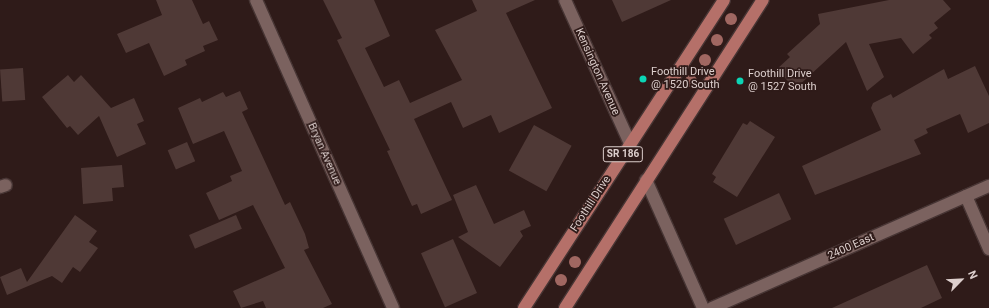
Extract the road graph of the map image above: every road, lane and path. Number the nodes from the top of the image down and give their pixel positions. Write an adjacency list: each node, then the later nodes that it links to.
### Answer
1 (256, 0): 10 (street, Bryan Avenue)
2 (565, 0): 5 (street, Kensington Avenue)
3 (724, 0): 5 (main road, Foothill Drive / SR 186)
4 (763, 0): 6 (main road, SR 186)
5 (630, 143): 11 (main road, Foothill Drive / SR 186)
6 (646, 180): 12 (main road, SR 186); 13 (street)
7 (989, 186): 8 (street, 2400 East)
8 (966, 196): 9 (street); 14 (street, 2400 East)
9 (989, 249)
10 (393, 308)
11 (524, 308)
12 (566, 308)
13 (704, 308)
14 (712, 308)

